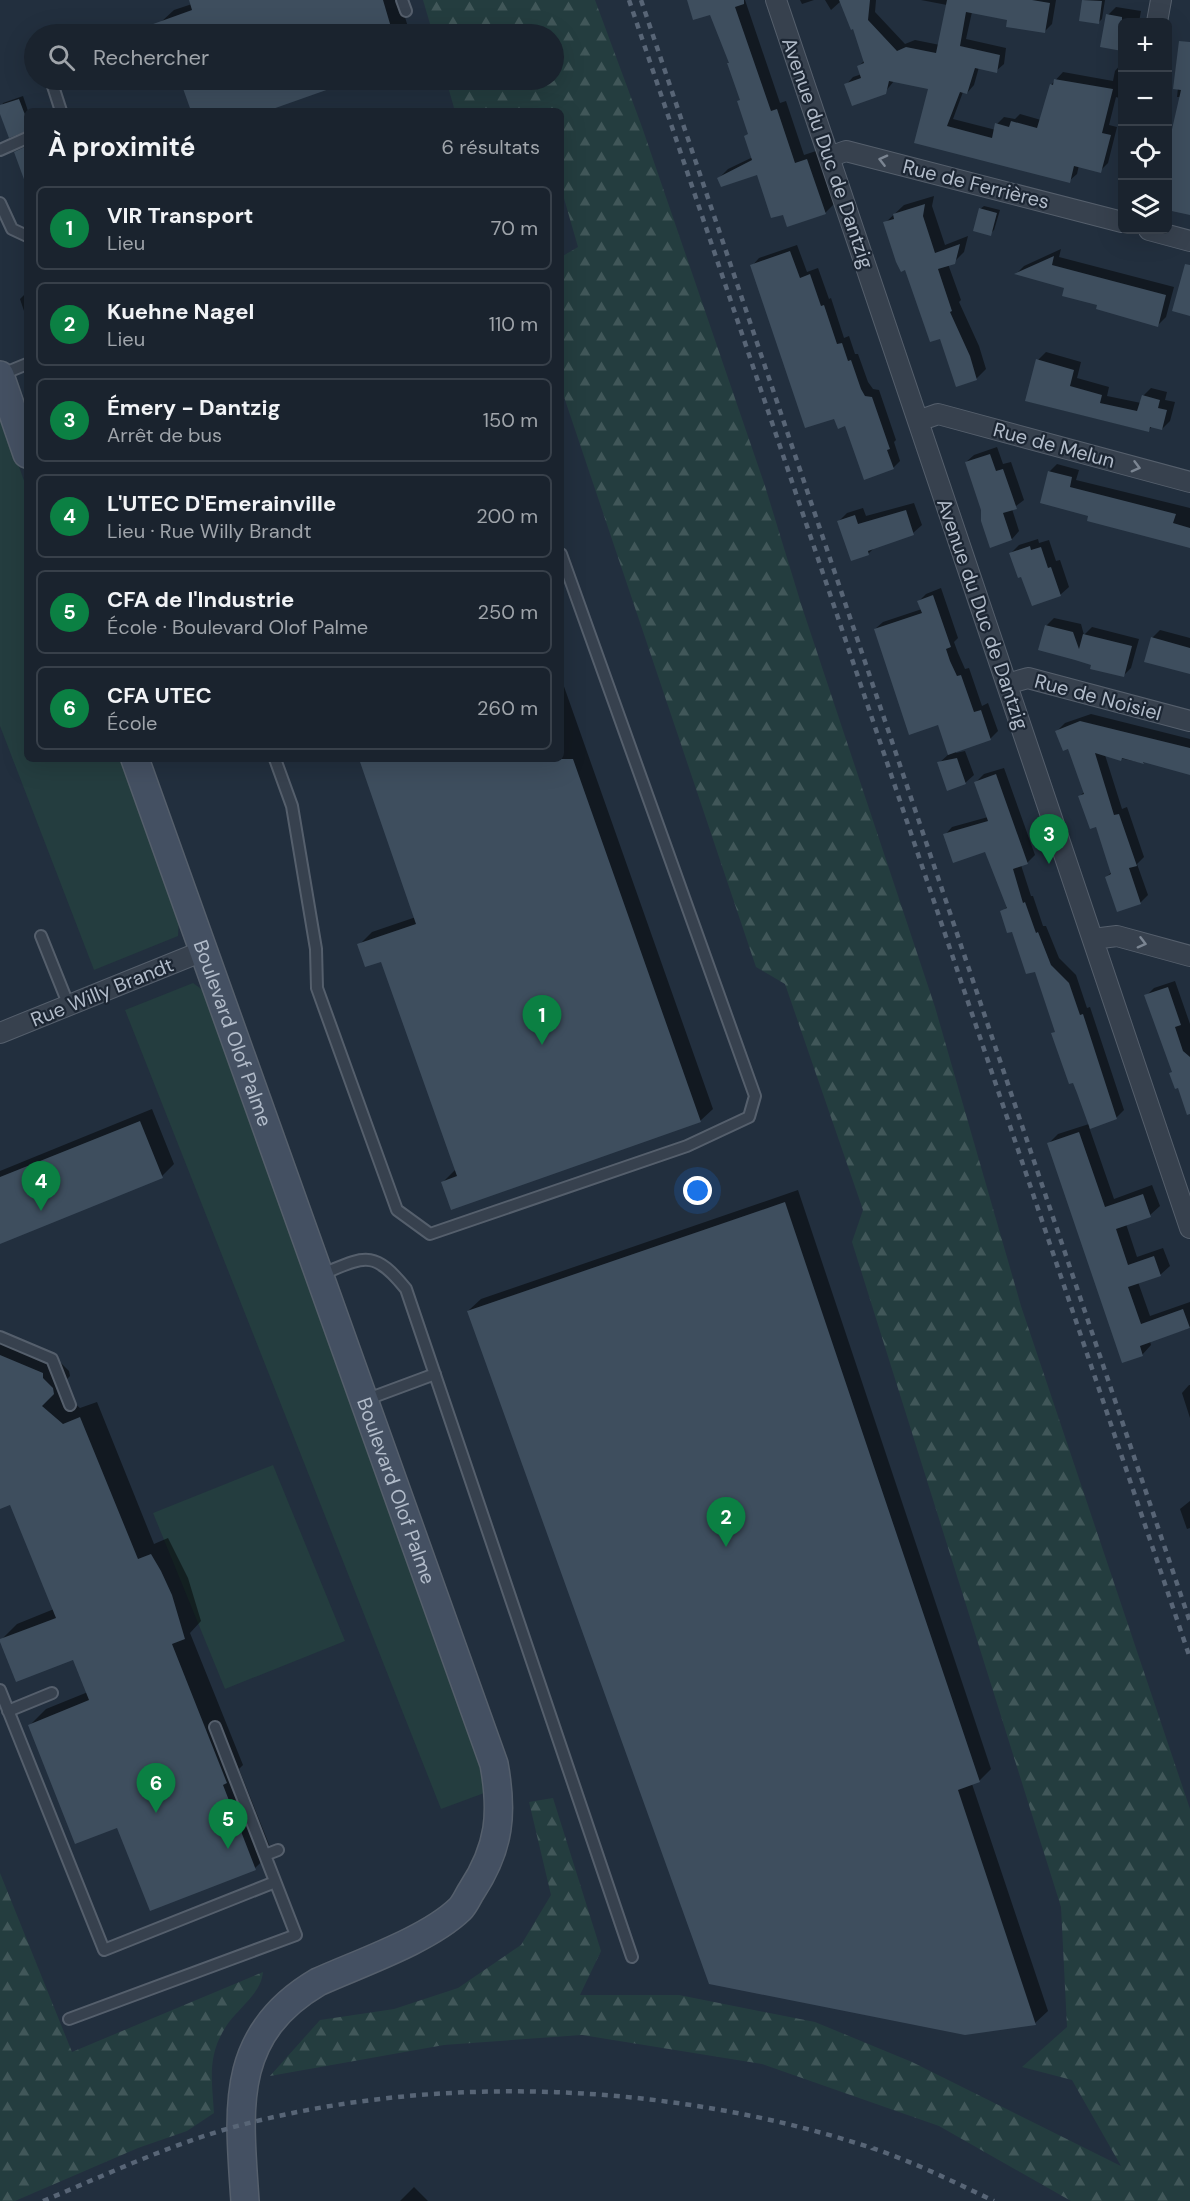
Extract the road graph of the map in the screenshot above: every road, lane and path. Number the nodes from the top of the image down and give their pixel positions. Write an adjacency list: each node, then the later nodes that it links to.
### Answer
1 (776, 0): 8 (street, Avenue du Duc de Dantzig)
2 (1161, 0): 3 (street)
3 (1158, 18)
4 (54, 90): 5 (lane)
5 (60, 108)
6 (24, 139): 7 (lane)
7 (0, 150)
8 (829, 157): 10 (street, Rue de Ferrières, one-way to 8); 16 (street, Avenue du Duc de Dantzig)
9 (0, 203): 12 (lane)
10 (1118, 221)
11 (1164, 234): 13 (street)
12 (24, 235)
13 (1190, 241)
14 (24, 365): 15 (lane)
15 (0, 375): 17 (street)
16 (918, 421): 18 (street, Rue de Melun, one-way to 18); 20 (street, Avenue du Duc de Dantzig)
17 (24, 445)
18 (1190, 482)
19 (564, 562): 23 (lane)
20 (1007, 684): 21 (street, Rue de Noisiel); 25 (street, Avenue du Duc de Dantzig)
21 (1190, 721)
22 (136, 762): 26 (street, Boulevard Olof Palme)
23 (276, 762)
24 (41, 936): 28 (lane)
25 (1093, 939): 27 (street, one-way to 27); 30 (street, Avenue du Duc de Dantzig)
26 (203, 951): 28 (street, Rue Willy Brandt); 32 (street, Boulevard Olof Palme)
27 (1190, 956)
28 (69, 1006): 29 (street, Rue Willy Brandt)
29 (0, 1033)
30 (1187, 1206): 31 (street, Avenue du Duc de Dantzig)
31 (1190, 1228)
32 (319, 1275): 34 (lane); 35 (street, Boulevard Olof Palme)
33 (0, 1337): 36 (lane)
34 (435, 1374): 35 (lane); 44 (lane)
35 (364, 1400): 46 (street, Boulevard Olof Palme)
36 (70, 1405)
37 (0, 1690): 39 (lane)
38 (52, 1693): 39 (lane)
39 (8, 1711): 43 (lane)
40 (215, 1726): 42 (lane)
41 (278, 1850): 42 (lane)
42 (265, 1855): 43 (lane)
43 (275, 1882): 45 (lane)
44 (632, 1957)
45 (69, 2019)
46 (245, 2201)

